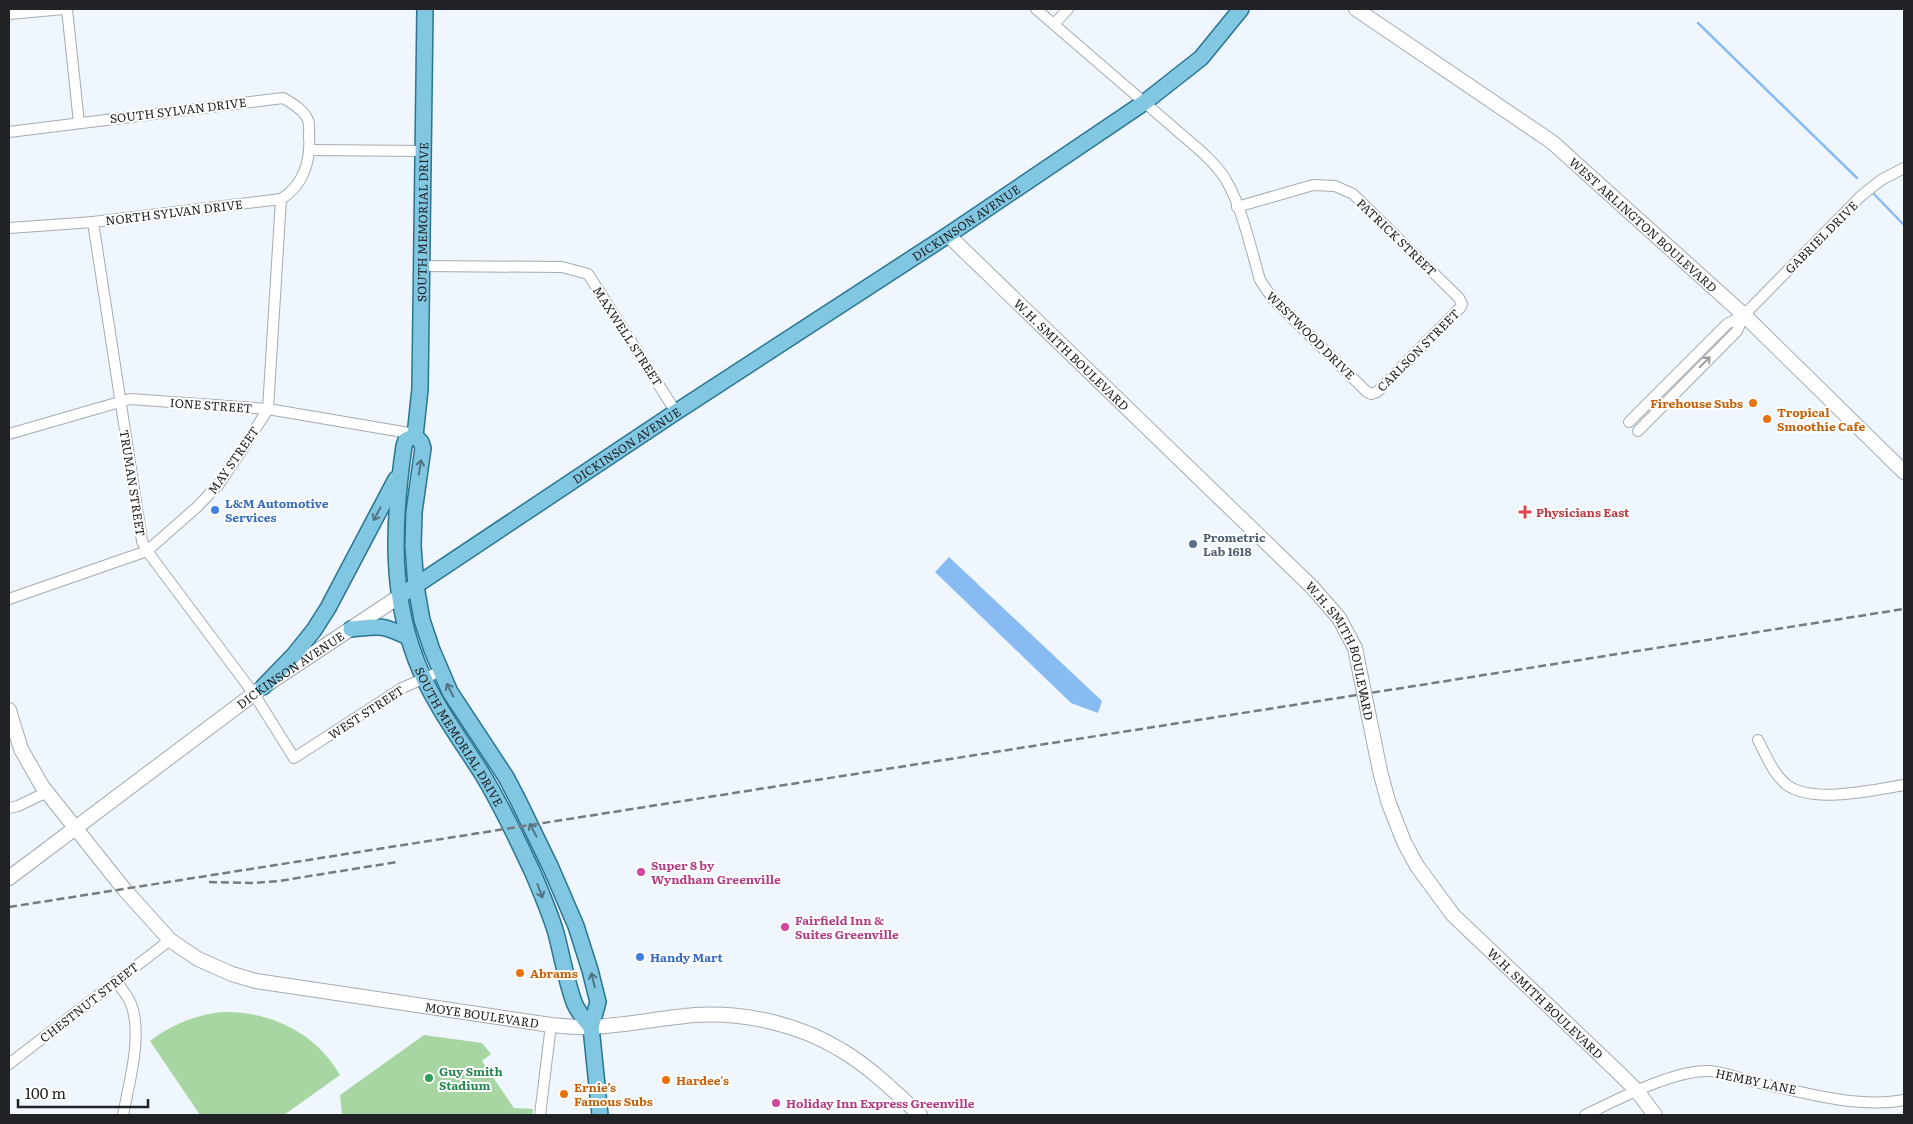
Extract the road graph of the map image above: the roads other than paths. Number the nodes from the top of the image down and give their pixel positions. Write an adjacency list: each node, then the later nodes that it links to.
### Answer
1 (65, 9): 7 (street); 10 (street)
2 (425, 9): 13 (main road, SOUTH MEMORIAL DRIVE)
3 (1036, 9): 8 (street, WESTWOOD DRIVE)
4 (1068, 9): 8 (street)
5 (1241, 9): 9 (main road, DICKINSON AVENUE)
6 (1356, 9): 22 (main road, WEST ARLINGTON BOULEVARD)
7 (9, 14)
8 (1054, 24): 9 (street, WESTWOOD DRIVE)
9 (1145, 102): 16 (street, WESTWOOD DRIVE); 19 (main road, DICKINSON AVENUE)
10 (79, 123): 11 (street, SOUTH SYLVAN DRIVE); 12 (street, SOUTH SYLVAN DRIVE)
11 (9, 132)
12 (310, 150): 13 (street); 15 (street)
13 (423, 151): 20 (main road, SOUTH MEMORIAL DRIVE)
14 (1904, 168): 22 (street, GABRIEL DRIVE)
15 (281, 199): 17 (street, NORTH SYLVAN DRIVE); 25 (street, MAY STREET)
16 (1237, 207): 21 (street, PATRICK STREET); 23 (street, WESTWOOD DRIVE)
17 (93, 222): 18 (street, NORTH SYLVAN DRIVE); 24 (street, TRUMAN STREET)
18 (9, 228)
19 (948, 235): 26 (main road, DICKINSON AVENUE); 55 (main road, W.H. SMITH BOULEVARD)
20 (422, 266): 26 (street, MAXWELL STREET); 30 (main road, SOUTH MEMORIAL DRIVE)
21 (1462, 304): 23 (street, CARLSON STREET)
22 (1744, 315): 27 (street); 28 (street, one-way to 22); 32 (main road, WEST ARLINGTON BOULEVARD)
23 (1372, 394)
24 (120, 402): 25 (street, IONE STREET); 29 (street, IONE STREET); 33 (street, TRUMAN STREET)
25 (268, 409): 30 (street, IONE STREET); 33 (street, MAY STREET)
26 (676, 412): 34 (main road, DICKINSON AVENUE)
27 (1629, 422)
28 (1638, 431)
29 (9, 434)
30 (415, 435): 31 (main road, SOUTH MEMORIAL DRIVE); 34 (main road, SOUTH MEMORIAL DRIVE, one-way to 30)
31 (400, 471): 35 (main road, SOUTH MEMORIAL DRIVE); 41 (main road, one-way to 41)
32 (1904, 472)
33 (146, 551): 36 (street, MAY STREET); 41 (street, TRUMAN STREET)
34 (416, 586): 35 (main road, DICKINSON AVENUE); 39 (main road, SOUTH MEMORIAL DRIVE)
35 (400, 596): 37 (main road, DICKINSON AVENUE); 38 (main road, SOUTH MEMORIAL DRIVE)
36 (9, 599)
37 (351, 629): 38 (main road); 41 (main road, DICKINSON AVENUE)
38 (408, 637): 40 (main road, SOUTH MEMORIAL DRIVE)
39 (441, 671): 40 (street, WEST STREET); 53 (main road, SOUTH MEMORIAL DRIVE, one-way to 39)
40 (424, 679): 44 (street, WEST STREET); 53 (main road, SOUTH MEMORIAL DRIVE, one-way to 53)
41 (258, 691): 44 (street, TRUMAN STREET); 48 (main road, DICKINSON AVENUE)
42 (9, 710): 46 (main road, MOYE BOULEVARD)
43 (1758, 740): 45 (street)
44 (294, 758)
45 (1904, 784)
46 (47, 792): 47 (street); 48 (main road, MOYE BOULEVARD)
47 (9, 808)
48 (75, 828): 49 (main road, DICKINSON AVENUE); 50 (main road, MOYE BOULEVARD)
49 (9, 878)
50 (170, 940): 51 (street, CHESTNUT STREET); 52 (main road, MOYE BOULEVARD)
51 (116, 981): 54 (street, CHESTNUT STREET); 57 (street)
52 (551, 1025): 53 (main road, MOYE BOULEVARD); 58 (street)
53 (591, 1027): 59 (main road, SOUTH MEMORIAL DRIVE); 60 (main road, MOYE BOULEVARD)
54 (9, 1064)
55 (1638, 1091): 56 (street, HEMBY LANE); 61 (street, HEMBY LANE); 62 (main road, W.H. SMITH BOULEVARD)
56 (1904, 1100)
57 (123, 1115)
58 (540, 1115)
59 (600, 1115)
60 (920, 1115)
61 (1585, 1115)
62 (1655, 1115)

